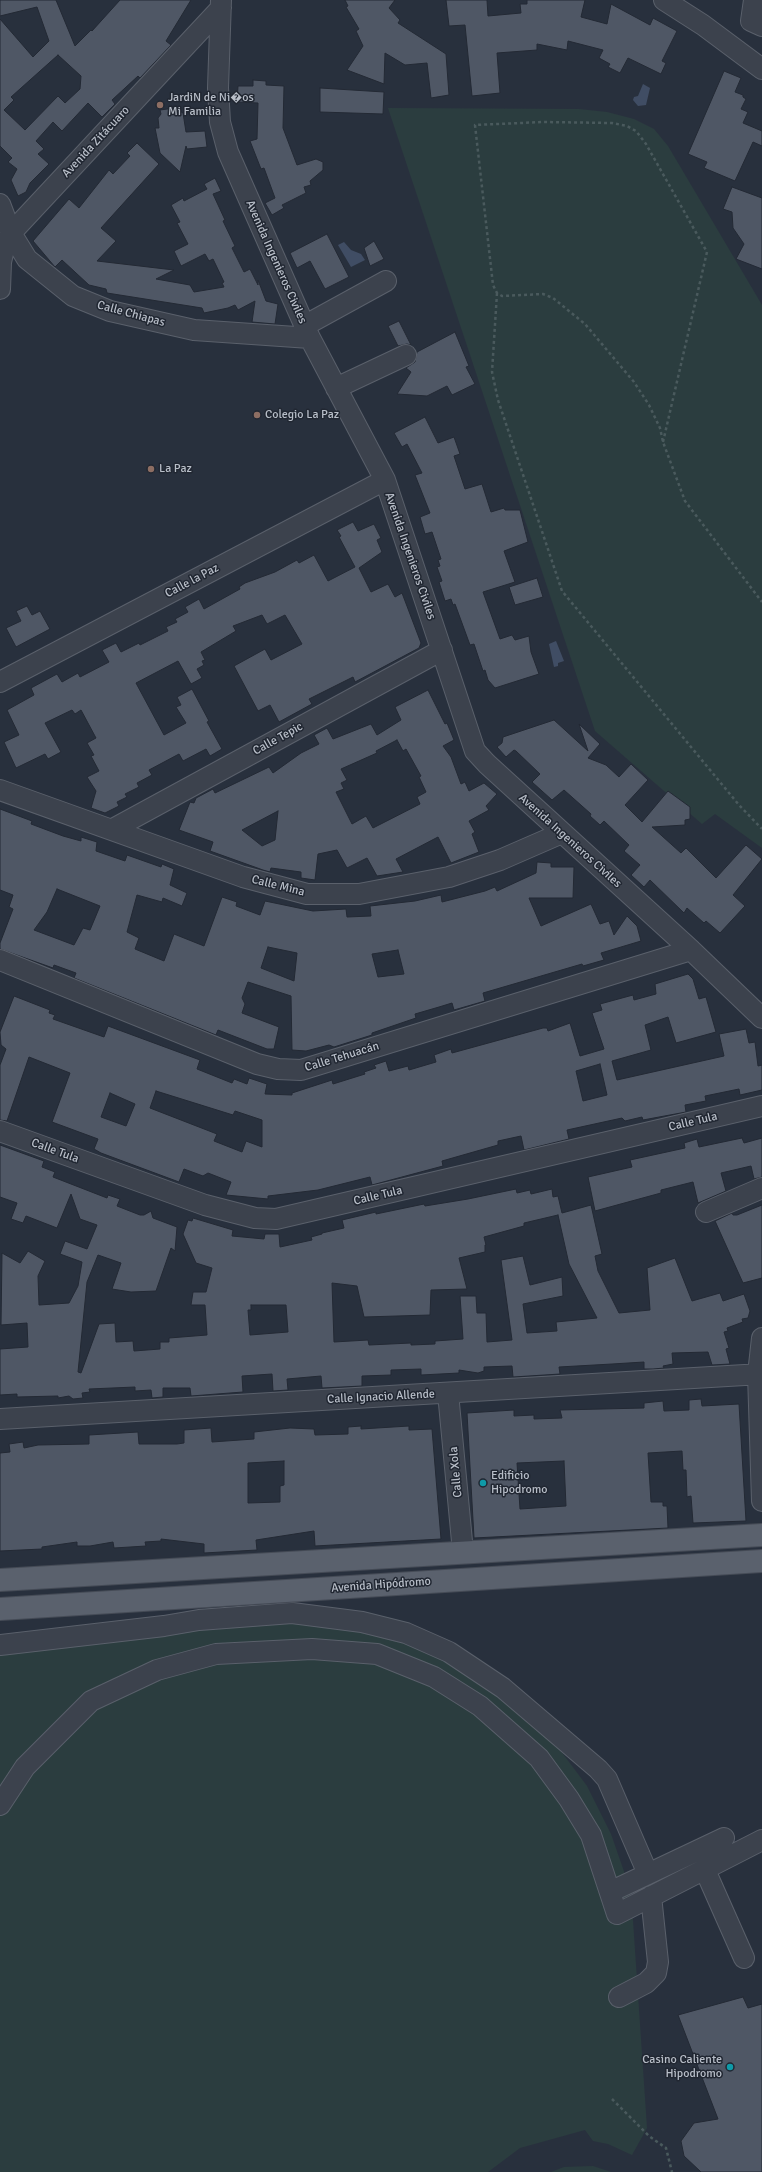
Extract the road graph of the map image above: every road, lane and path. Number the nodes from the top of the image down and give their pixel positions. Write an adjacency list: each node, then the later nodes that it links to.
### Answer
1 (664, 0): 5 (street)
2 (754, 0): 4 (street)
3 (221, 4): 8 (street, Avenida Zitácuaro); 12 (street, Avenida Ingenieros Civiles)
4 (757, 24): 5 (street)
5 (738, 52): 6 (street)
6 (762, 69)
7 (0, 204): 8 (street, Calle Chiapas)
8 (11, 233): 10 (street, Avenida Zitácuaro); 12 (street, Calle Chiapas)
9 (386, 281): 12 (street)
10 (0, 289)
11 (497, 293): 15 (path); 15 (path); 22 (path)
12 (307, 332): 14 (street, Avenida Ingenieros Civiles)
13 (406, 355): 14 (street)
14 (336, 388): 16 (street, Avenida Ingenieros Civiles)
15 (663, 442): 17 (path)
16 (384, 480): 18 (street, Avenida Ingenieros Civiles); 19 (street, Calle la Paz)
17 (762, 602)
18 (442, 650): 21 (street, Calle Tepic); 23 (street, Avenida Ingenieros Civiles)
19 (0, 682)
20 (0, 790): 21 (street, Calle Mina)
21 (113, 829): 23 (street, Calle Mina)
22 (762, 829)
23 (562, 833): 24 (street, Avenida Ingenieros Civiles)
24 (691, 950): 25 (street, Calle Tehuacán); 26 (street, Avenida Ingenieros Civiles)
25 (0, 960)
26 (759, 1011)
27 (762, 1106): 28 (street, Calle Tula)
28 (0, 1131)
29 (762, 1188): 30 (street)
30 (706, 1212)
31 (762, 1338): 32 (street)
32 (760, 1374): 33 (street, Calle Ignacio Allende); 35 (street)
33 (448, 1393): 34 (street, Calle Ignacio Allende); 38 (street, Calle Xola)
34 (0, 1419)
35 (761, 1465): 36 (street)
36 (762, 1501)
37 (762, 1535): 38 (main road)
38 (463, 1552): 40 (main road)
39 (762, 1561): 41 (main road, Avenida Hipódromo)
40 (0, 1580)
41 (0, 1609)
42 (0, 1645): 47 (street)
43 (0, 1805): 48 (street)
44 (724, 1838): 47 (street)
45 (762, 1840): 46 (street)
46 (705, 1870): 49 (street); 50 (street)
47 (648, 1874): 48 (street)
48 (610, 1892): 49 (street)
49 (651, 1896): 51 (street)
50 (744, 1958)
51 (619, 1998)
52 (612, 2099): 53 (path)
53 (672, 2172)

